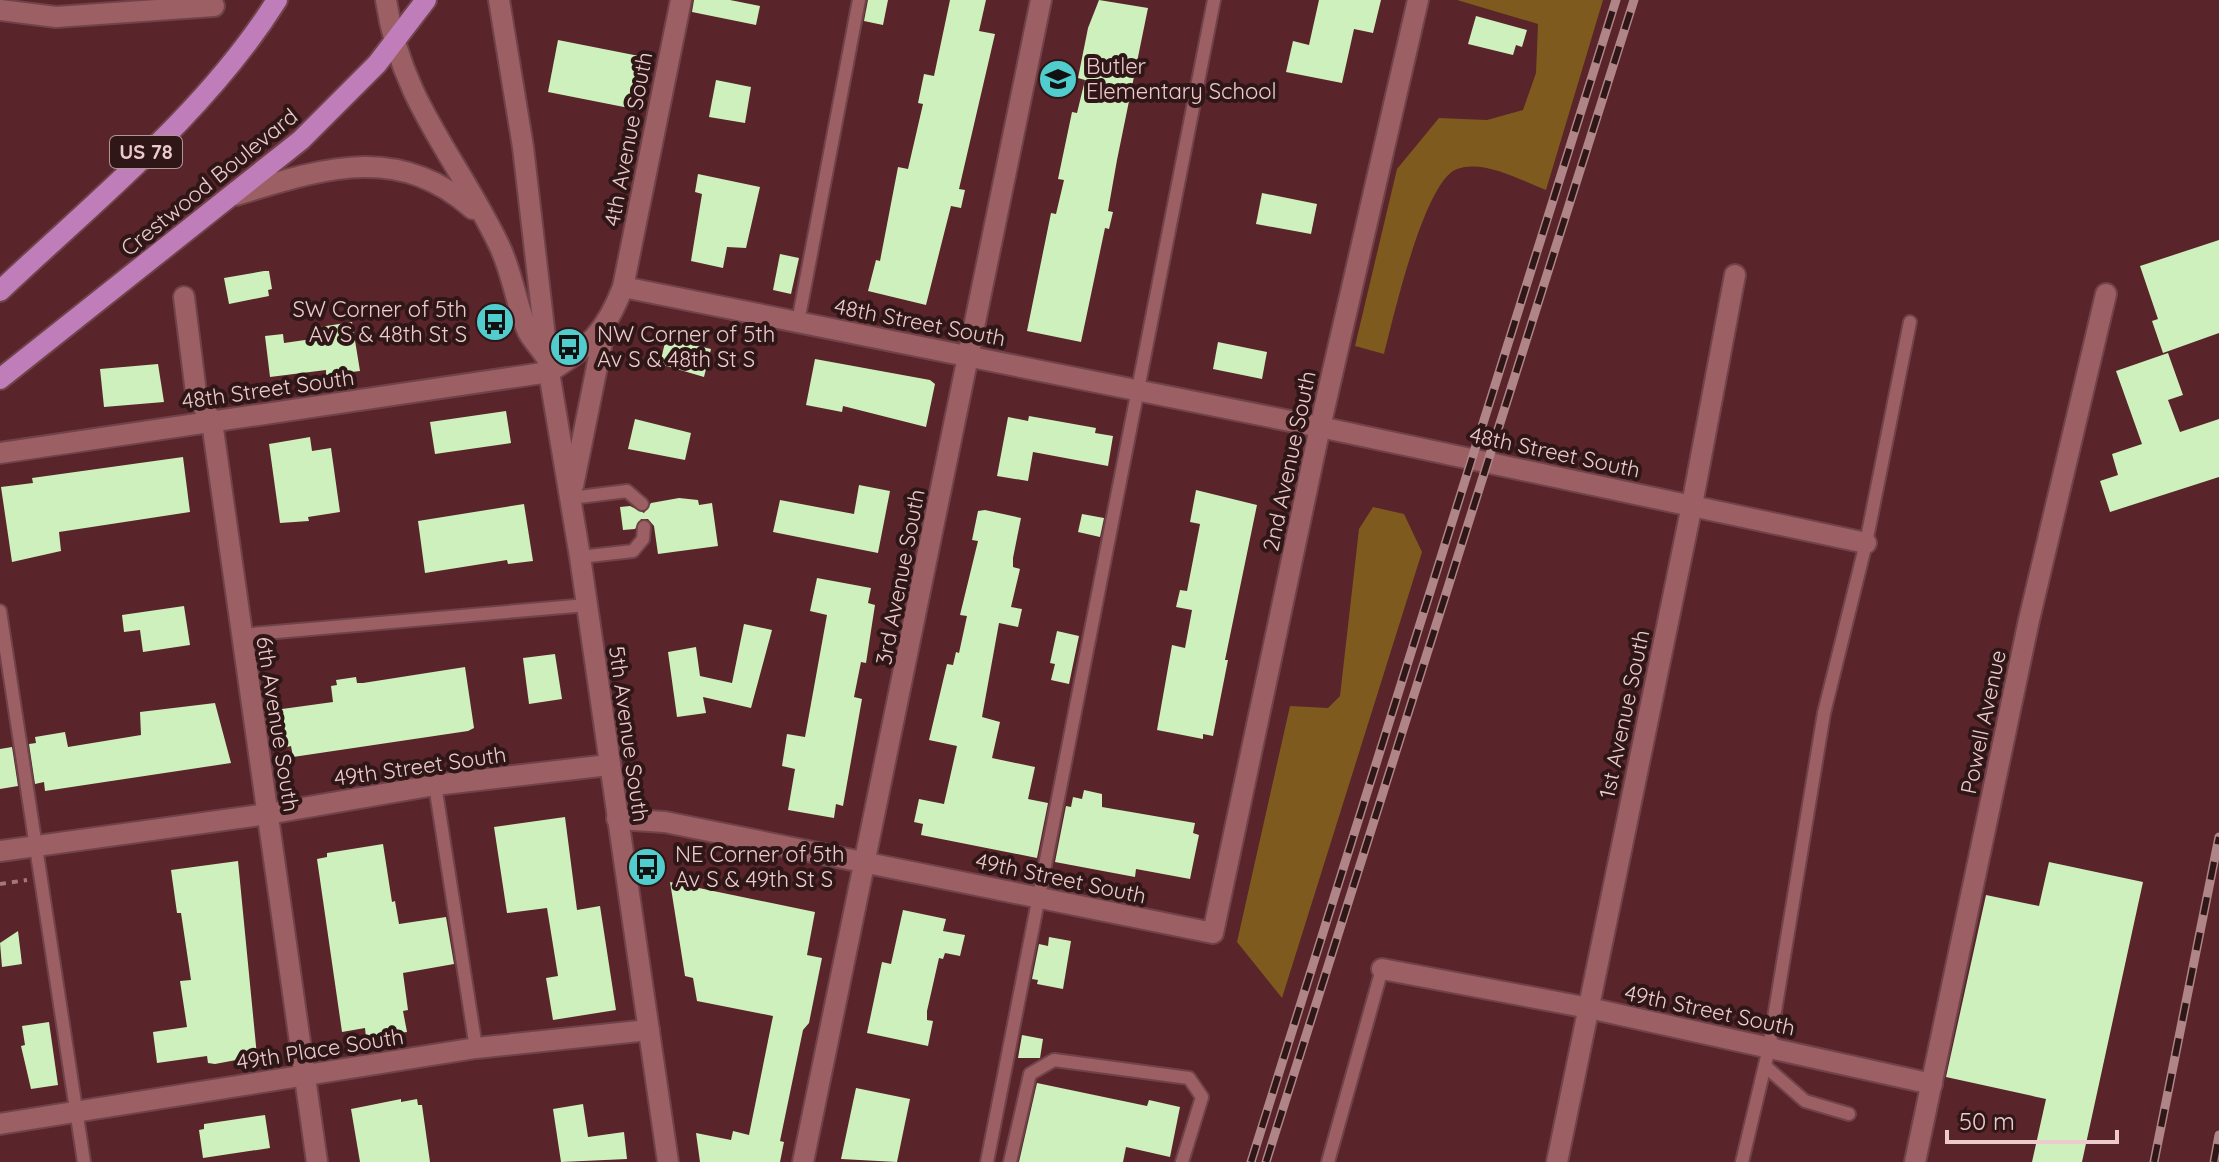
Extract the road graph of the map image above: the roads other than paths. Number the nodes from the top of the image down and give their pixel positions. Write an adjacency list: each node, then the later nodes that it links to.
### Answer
1 (277, 0): 18 (main road, US 78)
2 (386, 0): 13 (street, 5th Avenue South)
3 (426, 0): 13 (main road, Crestwood Boulevard)
4 (499, 0): 25 (street, 5th Avenue South)
5 (681, 0): 17 (street, 4th Avenue South)
6 (859, 0): 21 (lane)
7 (1041, 0): 24 (street, 3rd Avenue South)
8 (1214, 0): 27 (lane)
9 (1418, 0): 29 (street, 2nd Avenue South)
10 (214, 6): 11 (street)
11 (115, 7): 12 (street)
12 (0, 10)
13 (395, 44): 14 (main road, Crestwood Boulevard); 15 (street, 5th Avenue South)
14 (236, 195): 15 (street); 26 (main road, Crestwood Boulevard)
15 (492, 231): 25 (street, 5th Avenue South)
16 (1735, 275): 33 (street, 1st Avenue South)
17 (623, 287): 21 (street, 48th Street South); 23 (street, 48th Street South)
18 (0, 291)
19 (2106, 294): 55 (street, Powell Avenue)
20 (184, 297): 28 (street, 6th Avenue South)
21 (798, 322): 24 (street, 48th Street South)
22 (1910, 322): 35 (lane)
23 (605, 327): 25 (street, 48th Street South); 31 (street)
24 (969, 356): 27 (street, 48th Street South); 46 (street, 3rd Avenue South)
25 (549, 366): 28 (street, 48th Street South); 31 (street, 5th Avenue South)
26 (0, 379)
27 (1138, 390): 29 (street, 48th Street South); 47 (lane)
28 (212, 422): 30 (street, 48th Street South); 39 (street, 6th Avenue South)
29 (1320, 427): 33 (street, 48th Street South); 48 (street, 2nd Avenue South)
30 (0, 453)
31 (571, 498): 32 (lane); 36 (street, 5th Avenue South)
32 (642, 504)
33 (1692, 505): 35 (street, 48th Street South); 50 (street, 1st Avenue South)
34 (644, 527): 36 (lane)
35 (1866, 543): 53 (lane)
36 (580, 557): 37 (street, 5th Avenue South)
37 (587, 605): 39 (lane); 40 (street, 5th Avenue South)
38 (0, 611): 44 (lane)
39 (241, 635): 42 (street, 6th Avenue South)
40 (609, 765): 41 (street, 49th Street South); 43 (street, 5th Avenue South)
41 (435, 785): 42 (street, 49th Street South); 52 (lane)
42 (268, 814): 44 (street, 49th Street South); 54 (street, 6th Avenue South)
43 (617, 819): 46 (street, 49th Street South); 51 (street, 5th Avenue South)
44 (36, 846): 45 (street, 49th Street South); 56 (lane)
45 (0, 851)
46 (866, 863): 47 (street, 49th Street South); 62 (street, 3rd Avenue South)
47 (1040, 898): 48 (street, 49th Street South); 63 (lane)
48 (1213, 933)
49 (1382, 969): 50 (street, 49th Street South); 66 (lane)
50 (1589, 1008): 53 (street, 49th Street South); 67 (street, 1st Avenue South)
51 (649, 1030): 52 (street, 49th Place South); 61 (street, 5th Avenue South)
52 (476, 1048): 54 (street, 49th Place South)
53 (1767, 1057): 55 (street, 49th Street South); 57 (lane); 68 (lane)
54 (305, 1077): 56 (street, 49th Place South); 60 (street, 6th Avenue South)
55 (1932, 1084): 69 (street, Powell Avenue)
56 (76, 1112): 58 (street, 49th Place South); 59 (lane)
57 (1849, 1114)
58 (0, 1124)
59 (84, 1162)
60 (317, 1162)
61 (668, 1162)
62 (803, 1162)
63 (987, 1162)
64 (1010, 1162): 65 (lane)
65 (1182, 1162)
66 (1328, 1162)
67 (1557, 1162)
68 (1742, 1162)
69 (1915, 1162)

